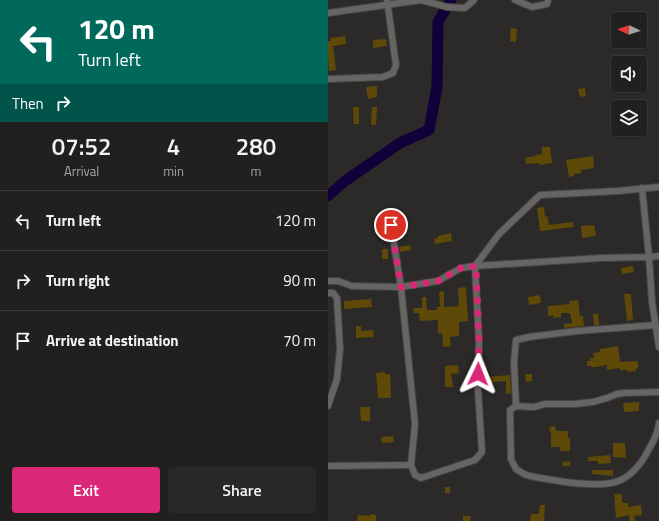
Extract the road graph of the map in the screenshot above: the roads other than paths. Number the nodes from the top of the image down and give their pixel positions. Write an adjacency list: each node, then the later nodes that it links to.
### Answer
1 (474, 0): 4 (street)
2 (515, 0): 3 (street)
3 (548, 0)
4 (388, 2): 5 (street); 6 (street)
5 (328, 13)
6 (328, 79)
7 (659, 186): 8 (street)
8 (642, 188): 11 (street); 12 (street)
9 (391, 225): 14 (street)
10 (659, 256): 11 (street)
11 (649, 257): 12 (street); 16 (street)
12 (476, 266): 14 (street); 22 (street)
13 (328, 281): 14 (street)
14 (401, 287): 22 (street)
15 (328, 293): 19 (street)
16 (656, 325): 17 (street); 20 (street)
17 (659, 347)
18 (659, 392): 20 (street)
19 (328, 406)
20 (516, 406): 21 (street)
21 (659, 423)
22 (411, 465): 23 (street)
23 (328, 466)

